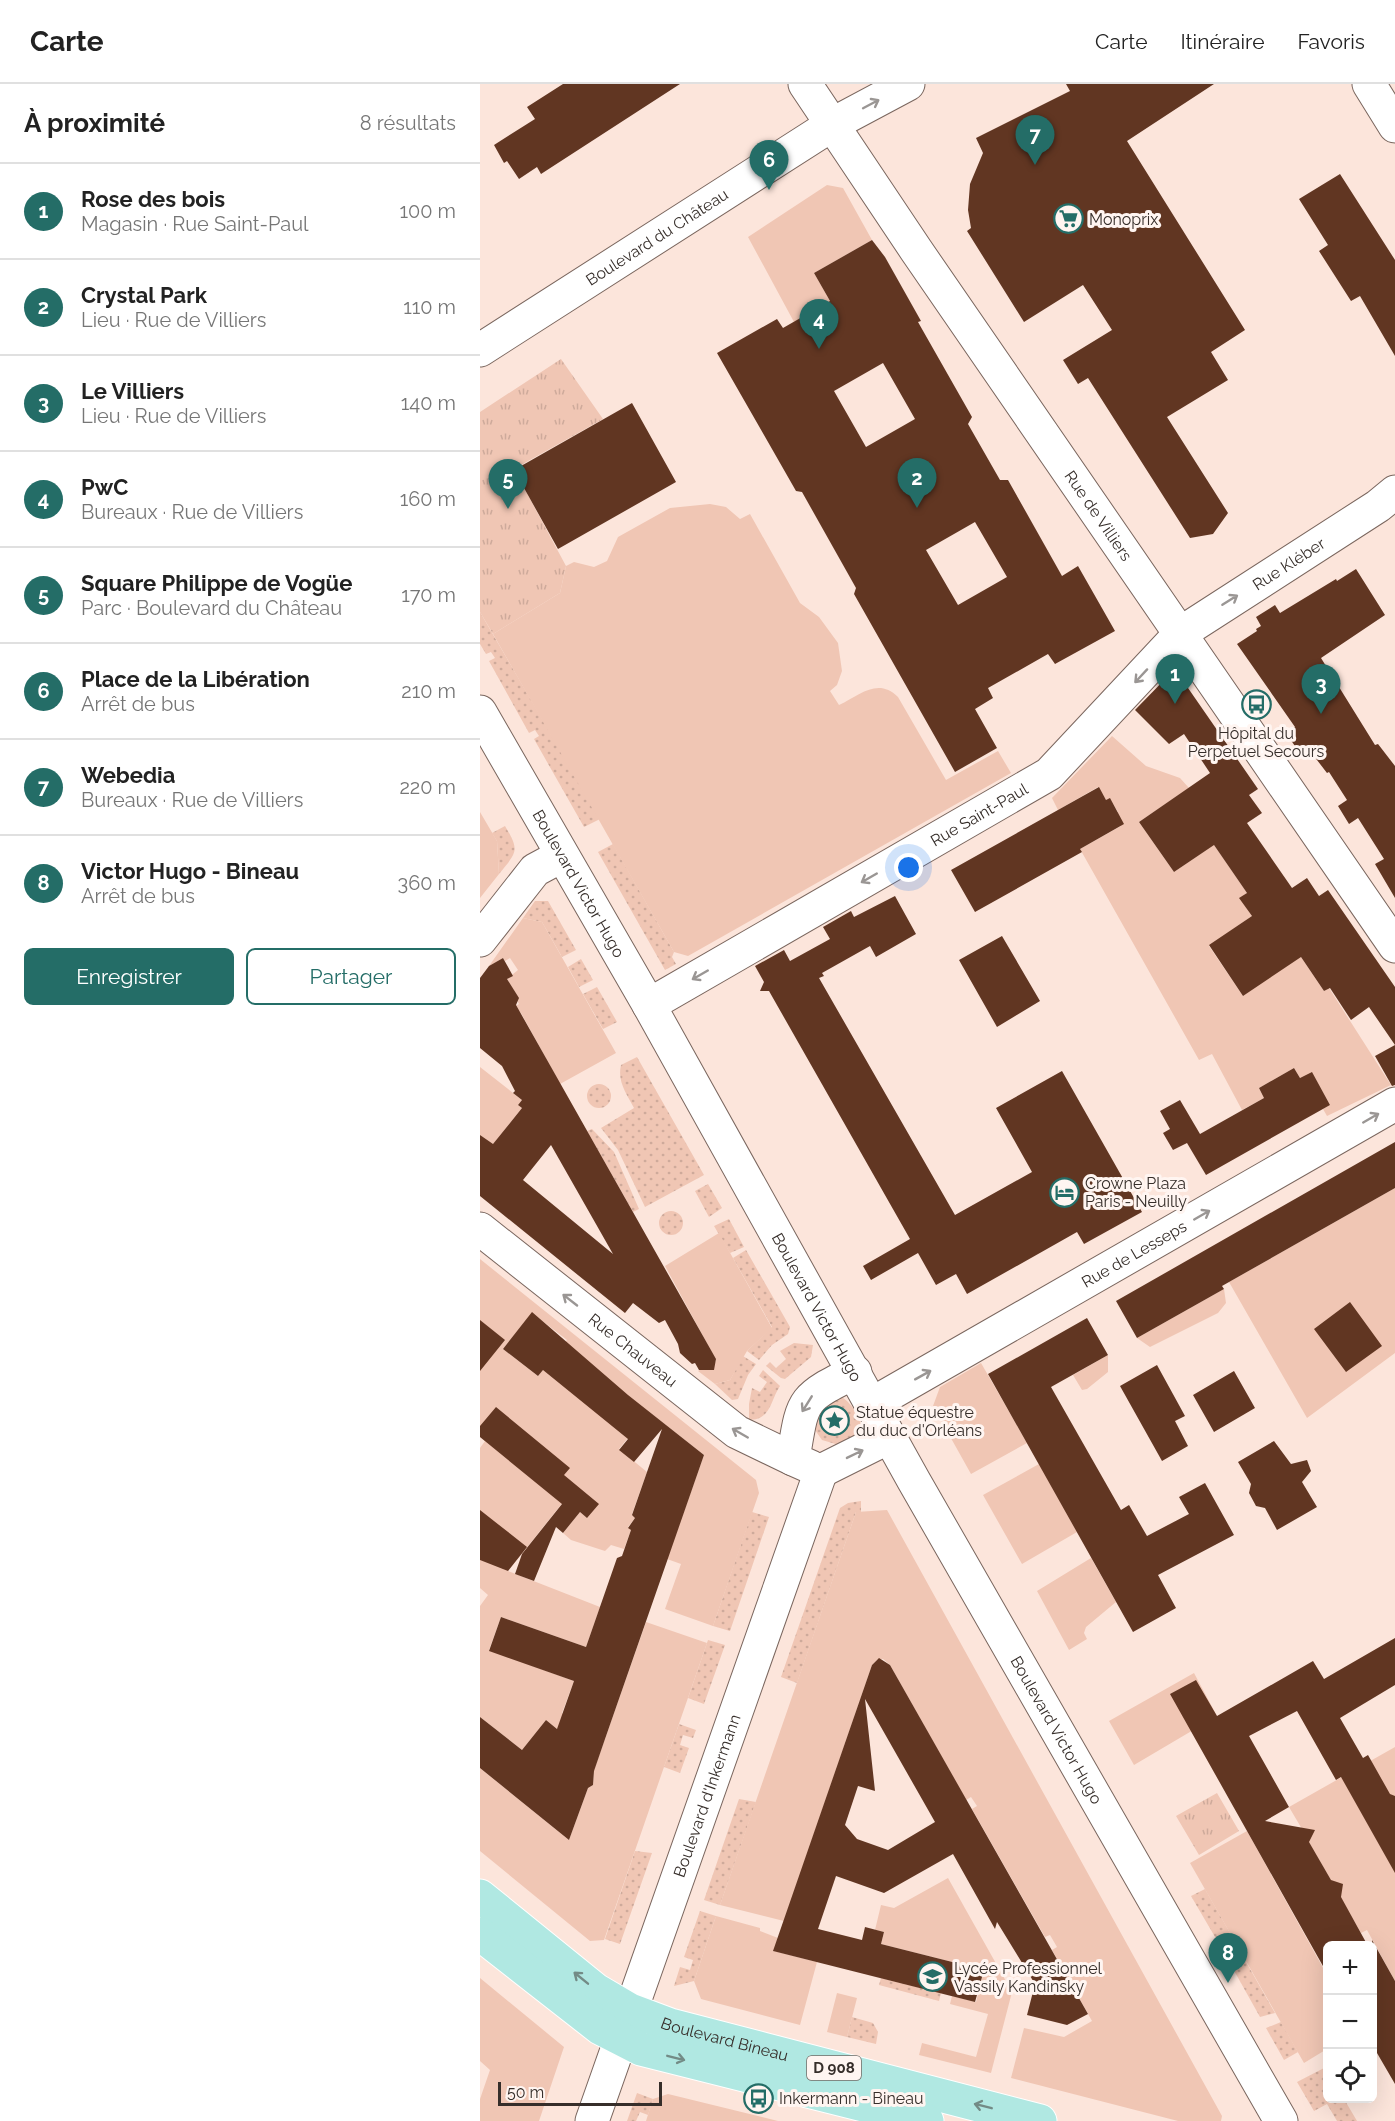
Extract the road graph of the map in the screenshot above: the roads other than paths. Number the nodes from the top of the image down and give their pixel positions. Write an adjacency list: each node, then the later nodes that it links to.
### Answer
1 (805, 84): 4 (street, Rue de Villiers)
2 (908, 84): 4 (street, Boulevard du Château, one-way to 2)
3 (1369, 84): 5 (street)
4 (833, 124): 6 (street, Boulevard du Château); 8 (street, Rue de Villiers)
5 (1395, 126)
6 (480, 350)
7 (1395, 492): 8 (street, Rue Kléber, one-way to 7)
8 (1181, 633): 12 (street, Rue de Villiers); 13 (street, Rue Saint-Paul, one-way to 13)
9 (480, 712): 10 (street, Boulevard Victor Hugo)
10 (561, 856): 11 (street); 13 (street, Boulevard Victor Hugo)
11 (480, 940)
12 (1395, 945)
13 (648, 1005): 16 (street, Boulevard Victor Hugo)
14 (1395, 1104): 17 (street, Rue de Lesseps, one-way to 14)
15 (480, 1229): 19 (street, Rue Chauveau, one-way to 15)
16 (855, 1372): 17 (street, Boulevard Victor Hugo); 19 (street, Boulevard d'Inkermann, one-way to 19)
17 (872, 1404): 18 (street, Boulevard Victor Hugo)
18 (889, 1437): 19 (street, one-way to 18); 26 (street, Boulevard Victor Hugo)
19 (807, 1465): 22 (street, Boulevard d'Inkermann)
20 (480, 1896): 22 (main road, Boulevard Bineau / D 908, one-way to 20)
21 (480, 1934): 22 (main road, Boulevard Bineau / D 908)
22 (625, 2025): 23 (street, Boulevard d'Inkermann); 24 (main road, Boulevard Bineau / D 908, one-way to 24); 25 (main road, Boulevard Bineau / D 908, one-way to 22)
23 (592, 2121)
24 (927, 2121)
25 (1040, 2121)
26 (1281, 2121)

